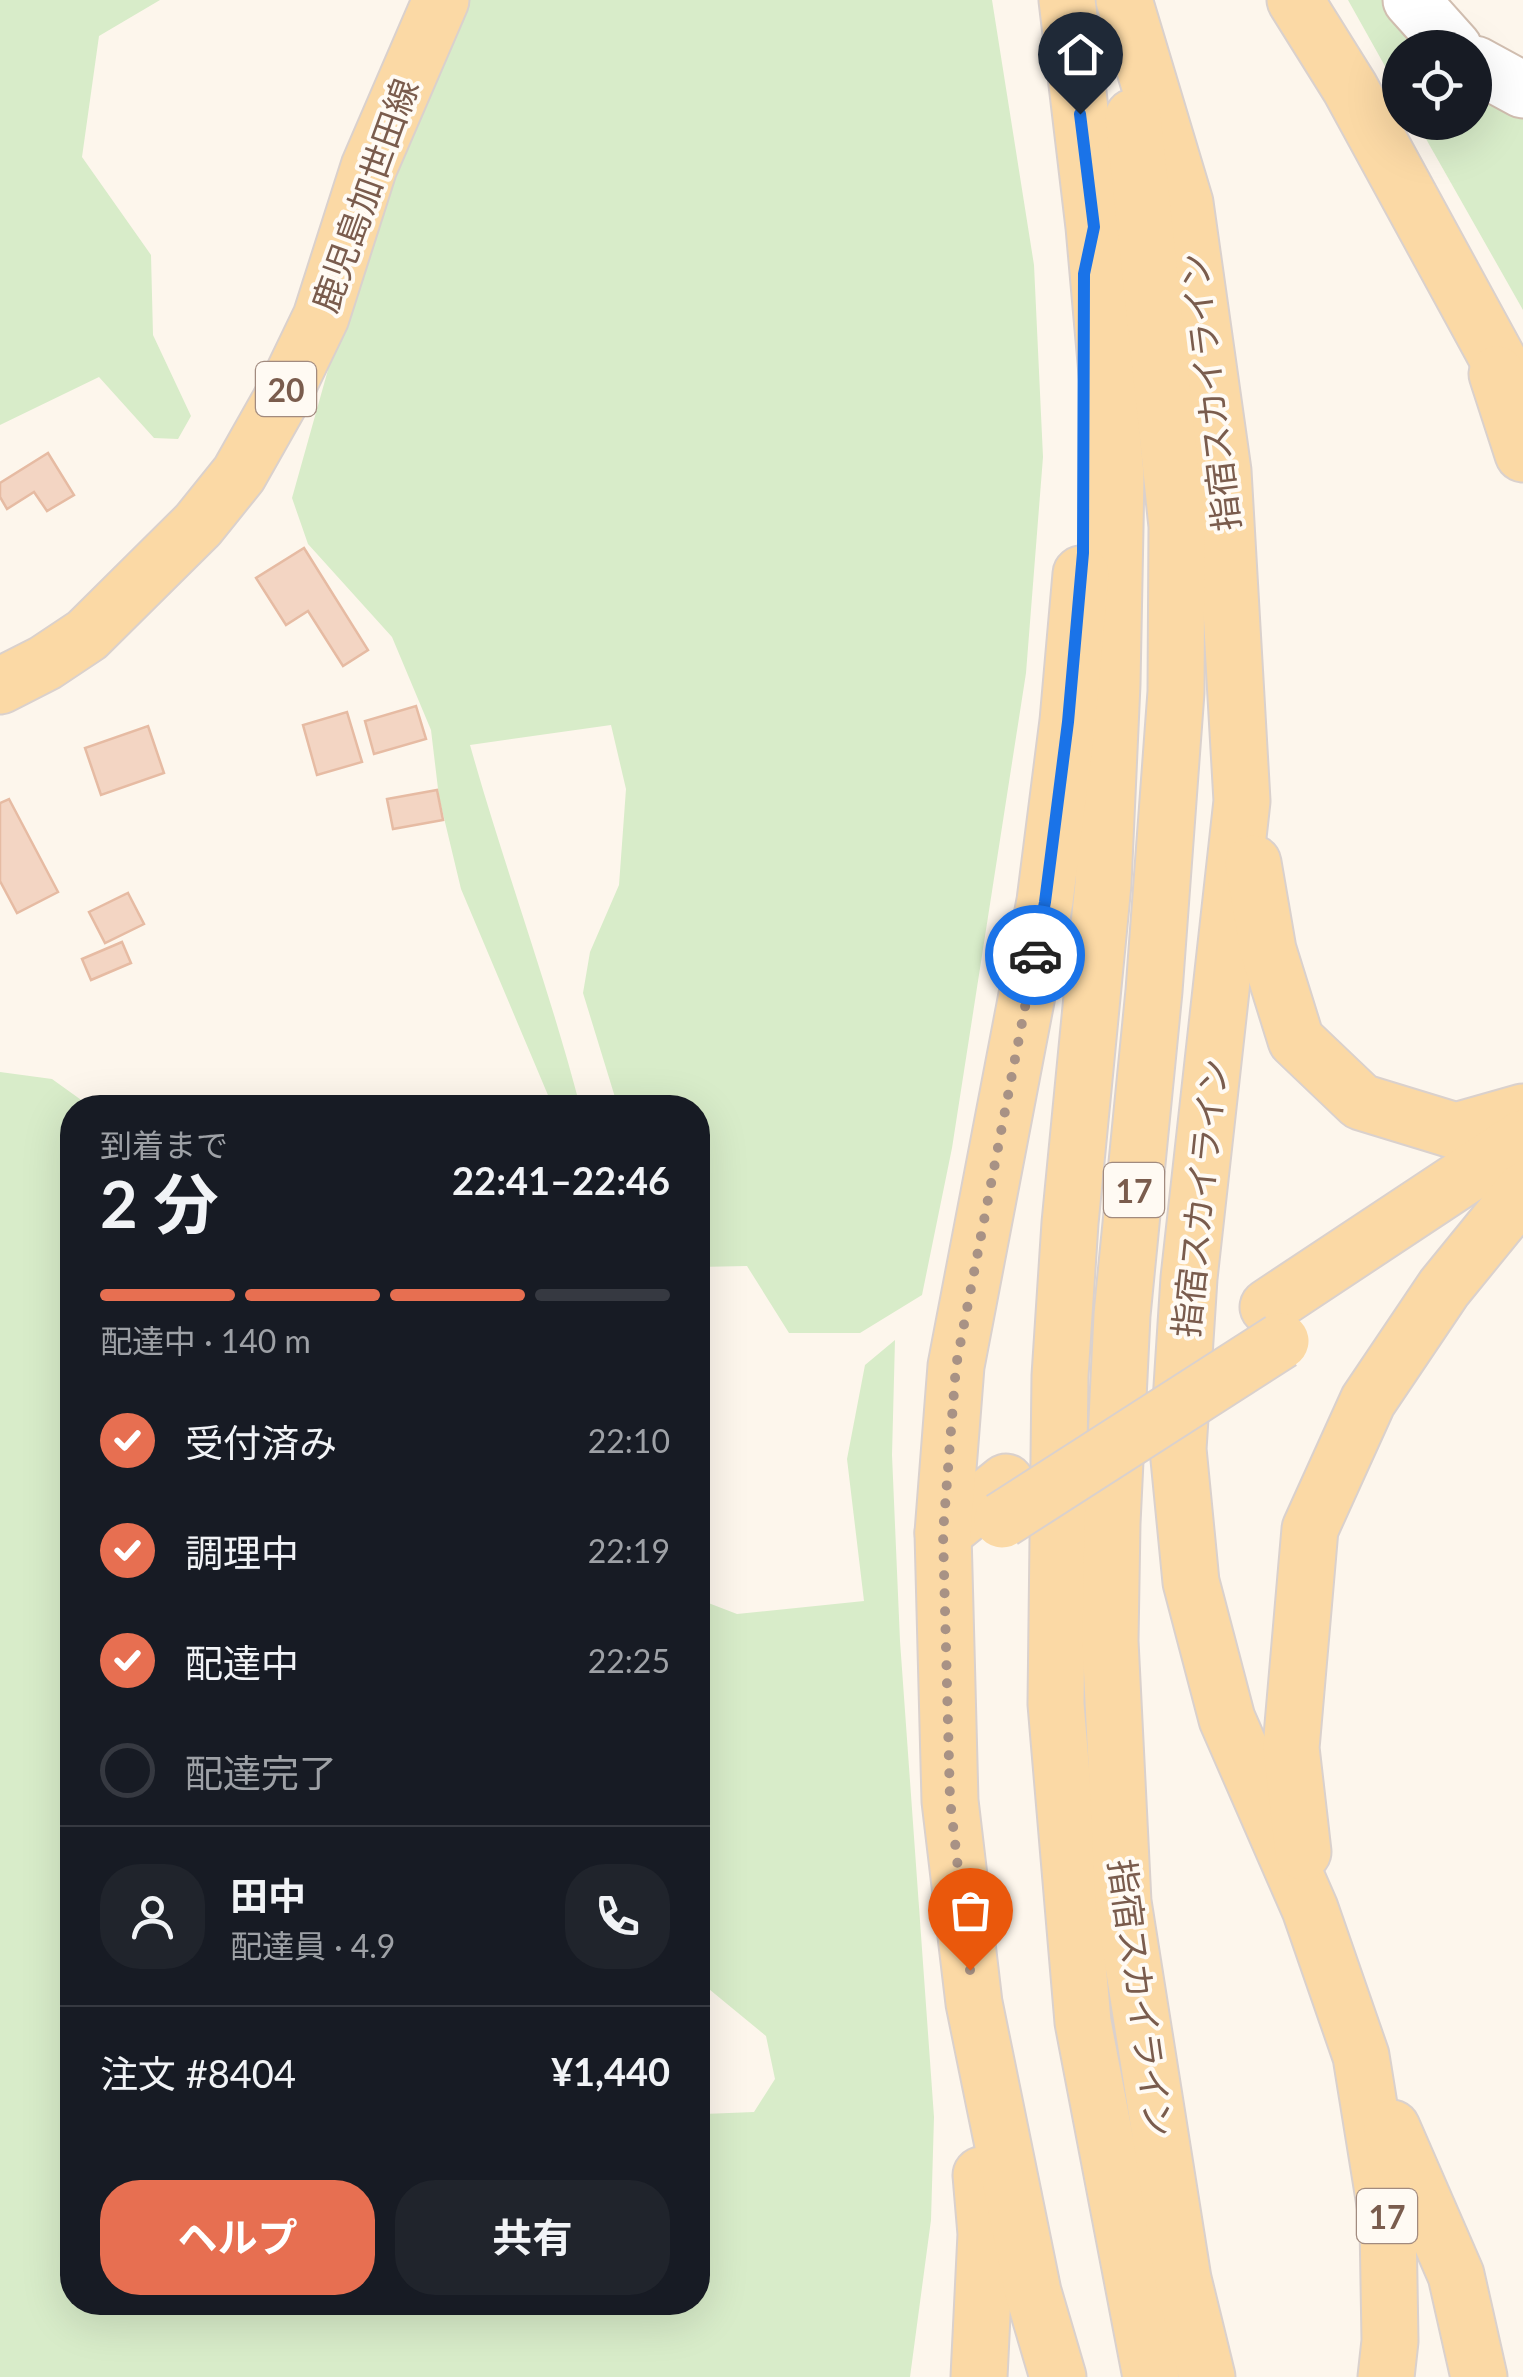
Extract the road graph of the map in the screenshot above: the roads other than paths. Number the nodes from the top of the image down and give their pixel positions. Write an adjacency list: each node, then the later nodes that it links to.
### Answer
1 (398, 0): 11 (main road)
2 (442, 0): 11 (main road, 鹿児島加世田線 / 20)
3 (1067, 0): 10 (main road, 指宿スカイライン / 17)
4 (1122, 0): 16 (main road, 指宿スカイライン / 17); 29 (main road, 指宿スカイライン / 17)
5 (1295, 0): 12 (main road)
6 (1412, 0): 7 (street)
7 (1438, 30)
8 (1492, 73): 9 (street)
9 (1523, 90)
10 (1094, 227): 22 (main road); 28 (main road, 指宿スカイライン / 17)
11 (321, 317): 15 (main road, 鹿児島加世田線 / 20)
12 (1485, 338): 13 (main road); 14 (main road)
13 (1523, 406)
14 (1523, 454)
15 (0, 686)
16 (1242, 801): 17 (main road); 23 (main road, 指宿スカイライン / 17)
17 (1523, 1112)
18 (1523, 1138): 21 (main road)
19 (1523, 1177): 21 (main road)
20 (1523, 1191): 23 (main road)
21 (1275, 1324): 22 (main road, bridge)
22 (943, 1533): 24 (main road)
23 (1310, 1909): 25 (main road, 指宿スカイライン / 17)
24 (974, 2004): 26 (main road); 27 (main road)
25 (1360, 2056): 30 (main road, 指宿スカイライン / 17); 31 (main road)
26 (979, 2377)
27 (1058, 2377)
28 (1150, 2377)
29 (1207, 2377)
30 (1386, 2377)
31 (1479, 2377)

